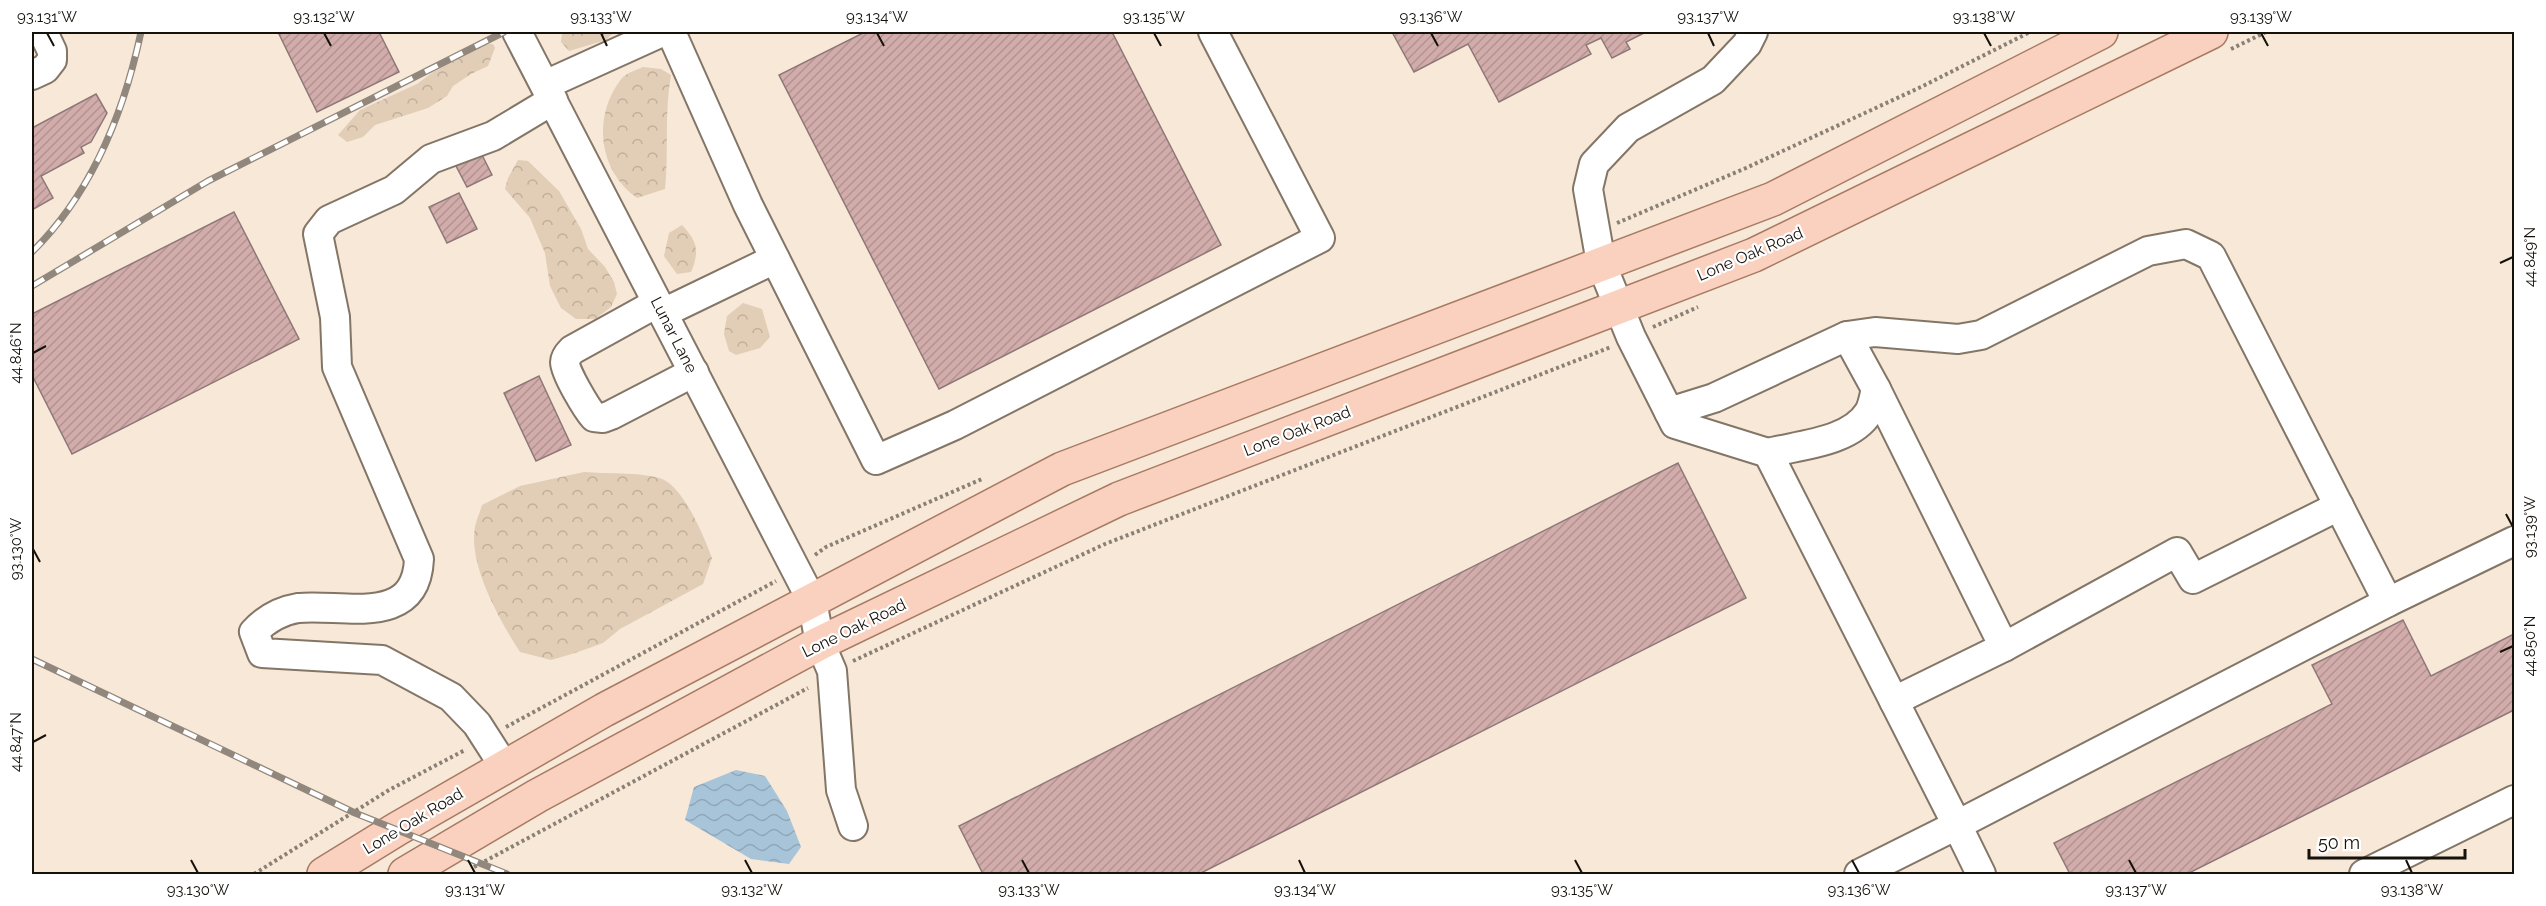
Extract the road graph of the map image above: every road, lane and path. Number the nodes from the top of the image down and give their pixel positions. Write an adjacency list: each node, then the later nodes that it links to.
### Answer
1 (44, 32): 11 (street)
2 (517, 32): 12 (street, Lunar Lane)
3 (662, 32): 12 (street)
4 (671, 32): 14 (street)
5 (1213, 32): 14 (street)
6 (1753, 32): 13 (street)
7 (2030, 32): 13 (path)
8 (2101, 32): 13 (main road, Lone Oak Road)
9 (2266, 32): 10 (path)
10 (2217, 42): 17 (main road, Lone Oak Road)
11 (32, 75)
12 (549, 93): 16 (street, Lunar Lane); 33 (street)
13 (1599, 248): 17 (street); 28 (main road, Lone Oak Road)
14 (775, 259): 16 (street)
15 (1706, 304): 19 (path)
16 (660, 308): 20 (street, Lunar Lane); 20 (street)
17 (1617, 308): 19 (street); 31 (main road, Lone Oak Road)
18 (1847, 336): 21 (street); 22 (street); 25 (street)
19 (1630, 337): 22 (street); 31 (path)
20 (694, 372): 27 (street, Lunar Lane)
21 (1876, 389): 23 (street); 30 (street)
22 (1669, 412): 23 (street)
23 (1768, 453): 32 (street)
24 (988, 476): 27 (path)
25 (2339, 506): 29 (street); 30 (street)
26 (2514, 541): 29 (street)
27 (796, 570): 28 (street, Lunar Lane); 33 (path)
28 (812, 601): 31 (street, Lunar Lane); 34 (main road, Lone Oak Road)
29 (2388, 602): 36 (street)
30 (2004, 647): 32 (street)
31 (826, 657): 37 (street, Lunar Lane); 38 (path); 41 (main road, Lone Oak Road)
32 (1894, 701): 36 (street)
33 (486, 738): 34 (street); 39 (path)
34 (504, 766): 40 (main road, Lone Oak Road)
35 (2514, 801): 44 (street)
36 (1957, 825): 42 (street); 43 (street)
37 (854, 826)
38 (471, 869)
39 (254, 874)
40 (324, 874)
41 (405, 874)
42 (1859, 874)
43 (1981, 874)
44 (2364, 874)

